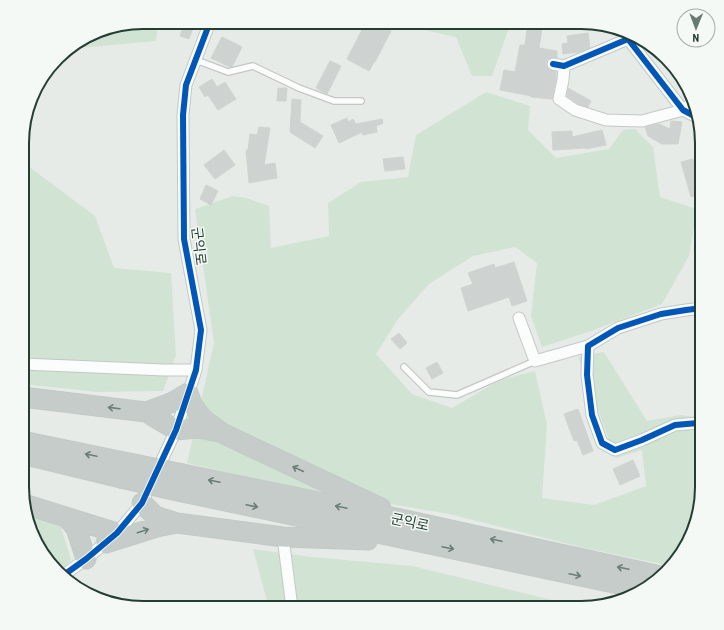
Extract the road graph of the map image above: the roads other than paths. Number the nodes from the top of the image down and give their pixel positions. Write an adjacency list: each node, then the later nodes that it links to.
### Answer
1 (207, 29): 4 (street, 군익로)
2 (622, 37): 6 (street)
3 (630, 41): 9 (street)
4 (196, 60): 7 (lane); 17 (street, 군익로)
5 (553, 64): 6 (street)
6 (564, 66): 9 (street)
7 (361, 101)
8 (688, 106): 9 (street)
9 (683, 110): 10 (street)
10 (691, 114)
11 (695, 309): 13 (street)
12 (519, 318): 14 (street)
13 (588, 346): 14 (street); 21 (street)
14 (535, 361): 16 (lane)
15 (29, 364): 17 (street)
16 (404, 367)
17 (196, 370): 18 (street, 군익로)
18 (188, 394): 20 (highway); 22 (street, 군익로); 23 (highway)
19 (29, 398): 20 (highway, one-way to 19)
20 (146, 412): 22 (highway)
21 (695, 423)
22 (176, 430): 23 (highway); 28 (street, 군익로)
23 (222, 433): 31 (highway, one-way to 23)
24 (29, 443): 26 (highway, 군익로, one-way to 24)
25 (29, 455): 26 (highway, 군익로)
26 (125, 471): 27 (highway, 군익로, bridge)
27 (178, 482): 31 (highway, 군익로, one-way to 27); 35 (highway, 군익로, one-way to 35)
28 (142, 503): 32 (highway); 34 (street, 군익로)
29 (31, 506): 30 (highway)
30 (67, 518): 34 (highway); 36 (highway)
31 (410, 521): 38 (highway, 군익로, one-way to 31)
32 (177, 523): 33 (highway); 34 (highway, one-way to 32)
33 (283, 537): 35 (highway); 40 (street)
34 (112, 538): 36 (street, 군익로)
35 (422, 542): 39 (highway, 군익로, one-way to 39)
36 (86, 559): 37 (street, 군익로)
37 (68, 572)
38 (653, 574)
39 (634, 587)
40 (291, 601)

